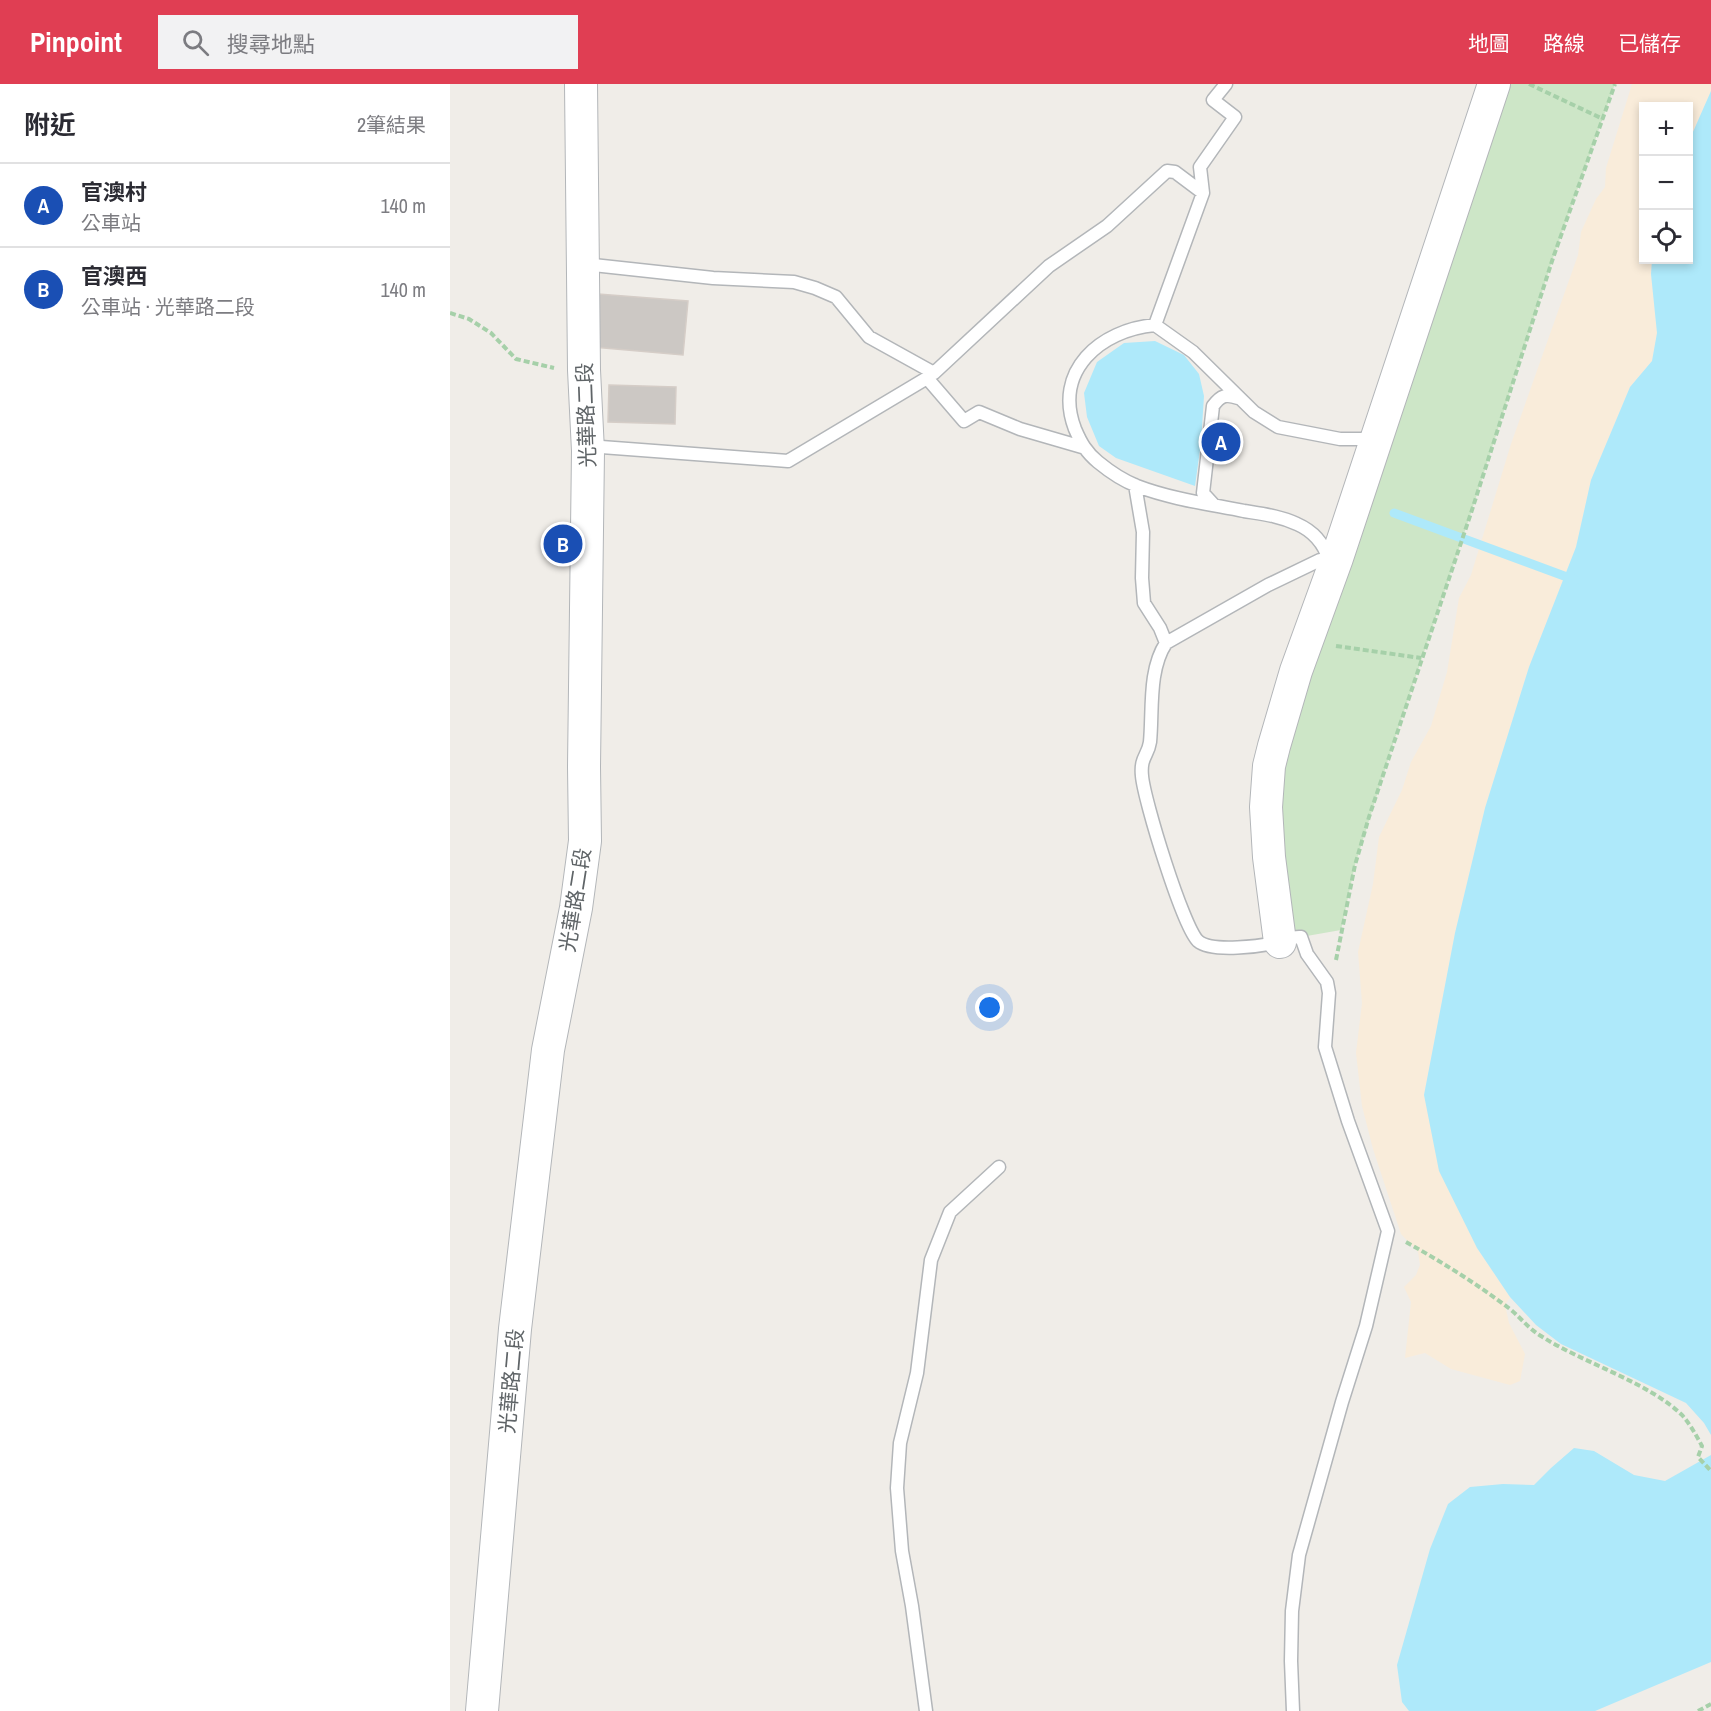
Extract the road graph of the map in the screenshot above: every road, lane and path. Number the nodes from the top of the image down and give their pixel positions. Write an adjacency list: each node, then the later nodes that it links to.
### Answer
1 (581, 84): 8 (street, 光華路二段)
2 (1226, 84): 7 (lane)
3 (1494, 84): 14 (street)
4 (1528, 84): 6 (path)
5 (1615, 84): 6 (path)
6 (1603, 119): 22 (path)
7 (1203, 193): 10 (lane); 12 (lane)
8 (583, 264): 11 (street, 光華路二段); 12 (lane)
9 (450, 313): 11 (path)
10 (1155, 325): 13 (lane); 16 (lane)
11 (584, 370): 15 (street, 光華路二段)
12 (931, 376): 15 (lane); 16 (lane)
13 (1240, 398): 14 (lane); 18 (lane)
14 (1378, 432): 19 (street)
15 (588, 446): 29 (street, 光華路二段)
16 (1082, 447): 17 (lane)
17 (1136, 485): 18 (lane); 20 (lane)
18 (1214, 504): 19 (lane)
19 (1330, 567): 20 (lane); 24 (street)
20 (1166, 643): 24 (lane)
21 (1327, 645): 22 (path)
22 (1421, 658): 23 (path)
23 (1341, 930)
24 (1280, 942): 26 (lane)
25 (999, 1167): 30 (lane)
26 (1388, 1231): 27 (path); 31 (lane)
27 (1711, 1471)
28 (1711, 1704): 32 (path)
29 (482, 1711)
30 (926, 1711)
31 (1293, 1711)
32 (1698, 1711)

